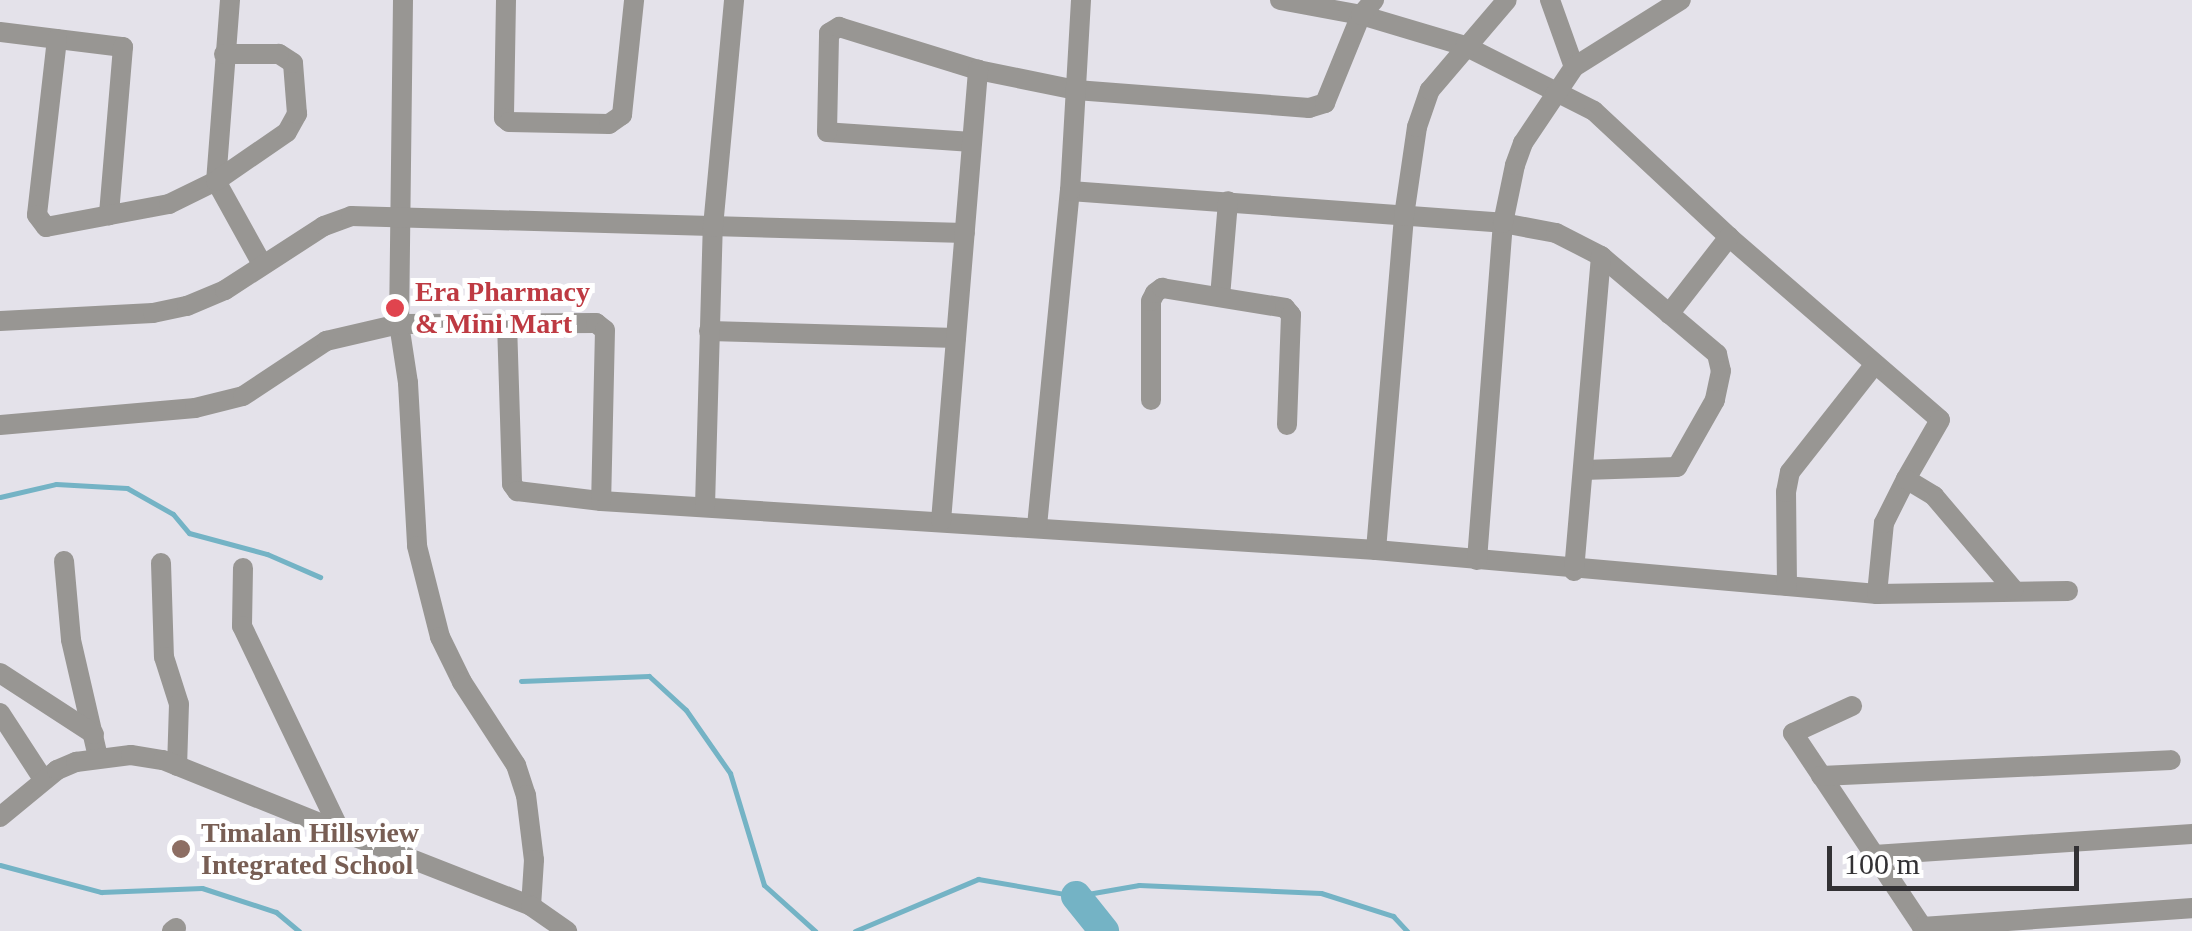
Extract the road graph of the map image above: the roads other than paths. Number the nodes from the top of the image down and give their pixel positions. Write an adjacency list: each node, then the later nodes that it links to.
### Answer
1 (230, 0): 16 (street)
2 (403, 0): 27 (street)
3 (506, 0): 4 (street)
4 (634, 0)
5 (734, 0): 29 (street)
6 (1081, 0): 19 (street)
7 (1280, 0): 12 (street)
8 (1507, 0): 15 (street)
9 (1550, 0): 17 (street)
10 (1680, 0): 11 (street)
11 (1656, 6): 17 (street)
12 (1368, 8): 15 (street); 19 (street)
13 (0, 32): 14 (street)
14 (56, 39): 25 (street); 25 (street)
15 (1464, 46): 20 (street); 26 (street)
16 (224, 54): 22 (street); 22 (street)
17 (1574, 67): 20 (street)
18 (978, 70): 19 (street); 21 (street); 21 (street)
19 (1076, 90): 23 (street)
20 (1555, 92): 28 (street); 31 (street)
21 (972, 142): 30 (street)
22 (216, 181): 25 (street); 33 (street)
23 (1070, 191): 24 (street); 50 (street)
24 (1228, 201): 26 (street); 34 (street)
25 (109, 215)
26 (1404, 216): 28 (street); 51 (street)
27 (398, 219): 29 (street); 33 (street); 38 (street)
28 (1504, 223): 32 (street); 52 (street)
29 (713, 227): 30 (street); 39 (street)
30 (964, 233): 40 (street)
31 (1729, 237): 35 (street); 41 (street)
32 (1601, 256): 35 (street); 45 (street)
33 (262, 264): 36 (street)
34 (1220, 297): 42 (street); 44 (street)
35 (1669, 314): 45 (street)
36 (0, 321)
37 (507, 323): 38 (street); 47 (street); 47 (street)
38 (399, 324): 43 (street); 74 (street)
39 (709, 331): 40 (street); 48 (street)
40 (956, 338): 49 (street)
41 (1875, 364): 46 (street); 57 (street)
42 (1152, 400)
43 (0, 425)
44 (1288, 425)
45 (1583, 470): 56 (street)
46 (1906, 479): 58 (street); 60 (street)
47 (602, 501): 48 (street)
48 (705, 506): 49 (street)
49 (941, 520): 50 (street)
50 (1037, 526): 51 (street)
51 (1376, 550): 52 (street)
52 (1477, 560): 56 (street)
53 (64, 562): 64 (street)
54 (161, 563): 67 (street)
55 (243, 568): 71 (street)
56 (1574, 571): 57 (street)
57 (1787, 586): 60 (street)
58 (2014, 590): 59 (street); 60 (street)
59 (2068, 591)
60 (1877, 594)
61 (0, 673): 64 (street)
62 (1852, 706): 68 (street)
63 (0, 712): 69 (street)
64 (94, 734): 65 (street)
65 (98, 758): 67 (street); 69 (street)
66 (2171, 760): 68 (street)
67 (177, 766): 71 (street)
68 (1822, 776): 73 (street)
69 (43, 779): 70 (street)
70 (0, 817)
71 (340, 831): 74 (street)
72 (2192, 834): 73 (street)
73 (1874, 855): 76 (street)
74 (531, 906): 77 (street)
75 (2192, 908): 76 (street)
76 (1923, 929)
77 (567, 931)

